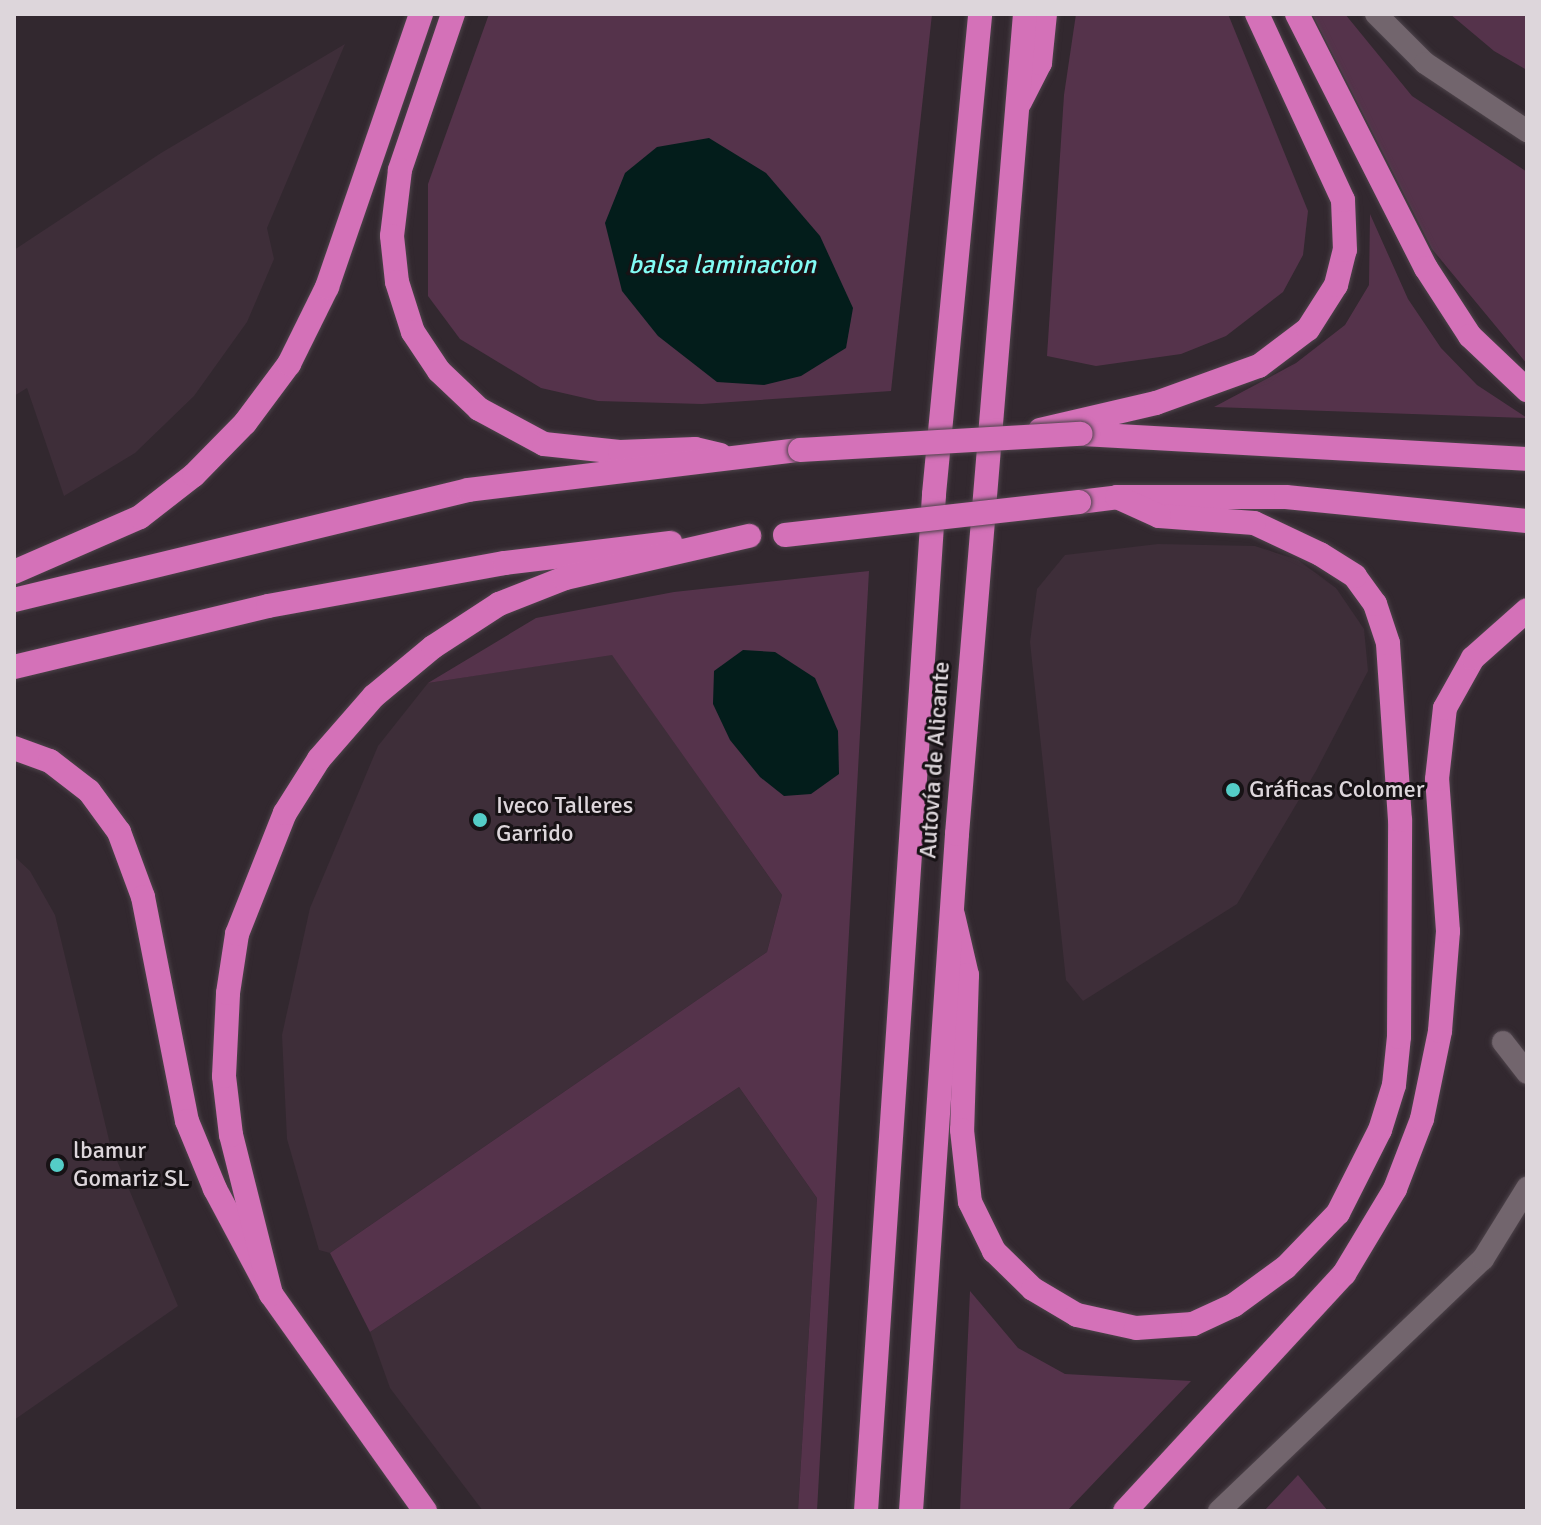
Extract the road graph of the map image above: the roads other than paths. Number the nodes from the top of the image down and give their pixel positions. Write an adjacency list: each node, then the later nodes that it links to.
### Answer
1 (421, 14): 18 (highway)
2 (453, 14): 13 (highway)
3 (980, 14): 28 (highway, Autovía de Alicante)
4 (1025, 14): 9 (highway, Autovía de Alicante)
5 (1045, 14): 9 (highway)
6 (1257, 14): 12 (highway)
7 (1297, 14): 11 (highway)
8 (1376, 14): 10 (street)
9 (1013, 114): 23 (highway, Autovía de Alicante)
10 (1527, 131)
11 (1527, 390)
12 (1028, 433): 13 (highway, bridge); 14 (highway, bridge)
13 (738, 459): 19 (highway)
14 (1527, 459)
15 (1117, 497): 16 (highway); 17 (highway, bridge); 23 (highway)
16 (1527, 521)
17 (749, 536): 21 (highway); 27 (highway)
18 (14, 572)
19 (14, 600)
20 (1527, 610): 33 (highway)
21 (14, 667)
22 (14, 748): 27 (highway)
23 (953, 915): 32 (highway, Autovía de Alicante)
24 (1503, 1042): 25 (street)
25 (1527, 1073)
26 (1527, 1188): 34 (street)
27 (271, 1294): 29 (highway)
28 (868, 1478): 30 (highway); 31 (highway, Autovía de Alicante)
29 (425, 1511)
30 (855, 1511)
31 (866, 1511)
32 (911, 1511)
33 (1125, 1511)
34 (1219, 1511)

